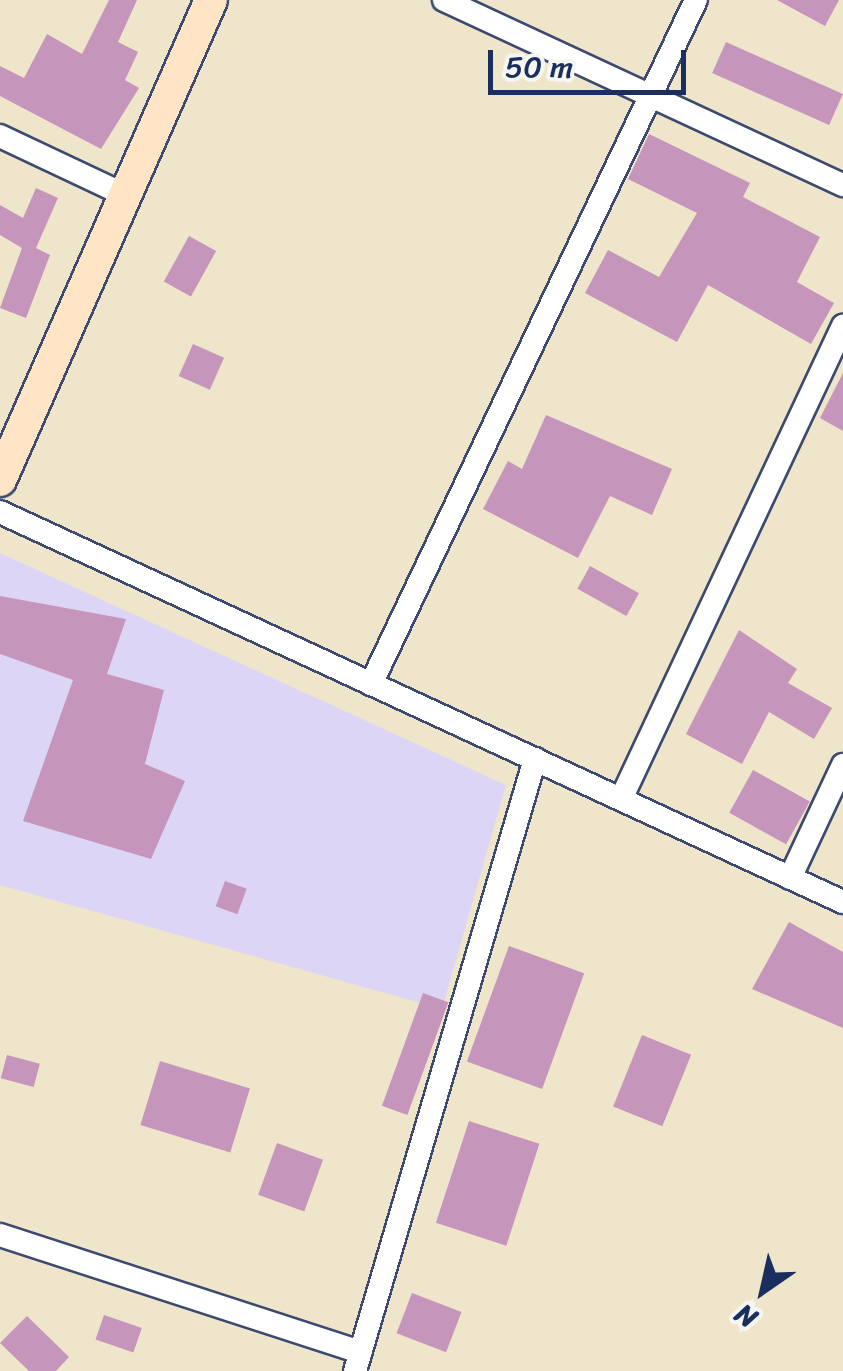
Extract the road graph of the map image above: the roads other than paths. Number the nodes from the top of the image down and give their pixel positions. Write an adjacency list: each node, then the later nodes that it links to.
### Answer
1 (211, 0): 7 (street)
2 (444, 0): 4 (street)
3 (696, 0): 4 (street)
4 (651, 96): 6 (street); 11 (street)
5 (0, 136): 7 (street)
6 (843, 185)
7 (125, 195): 9 (street)
8 (843, 326): 14 (street)
9 (0, 480)
10 (0, 512): 11 (street)
11 (371, 684): 12 (street)
12 (535, 759): 14 (street); 18 (street)
13 (843, 766): 15 (street)
14 (621, 800): 15 (street)
15 (790, 878): 16 (street)
16 (843, 902)
17 (0, 1235): 18 (street)
18 (358, 1361)

